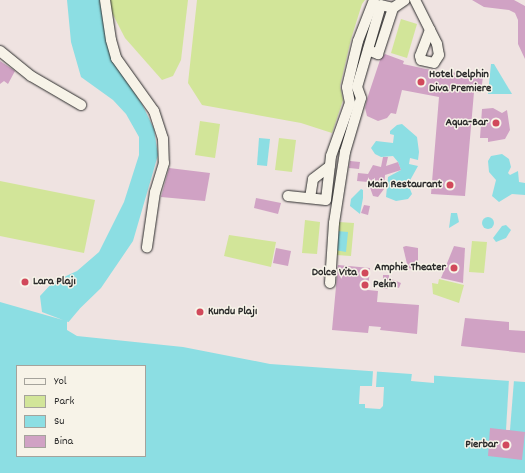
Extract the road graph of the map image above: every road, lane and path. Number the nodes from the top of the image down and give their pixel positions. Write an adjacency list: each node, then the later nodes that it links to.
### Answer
1 (105, 0): 11 (street)
2 (374, 0): 8 (street)
3 (405, 0): 12 (street)
4 (415, 0): 5 (street)
5 (430, 30)
6 (0, 51): 7 (street)
7 (81, 105)
8 (330, 166): 10 (street); 10 (street)
9 (288, 196): 10 (street)
10 (310, 198)
11 (147, 248)
12 (330, 283)

